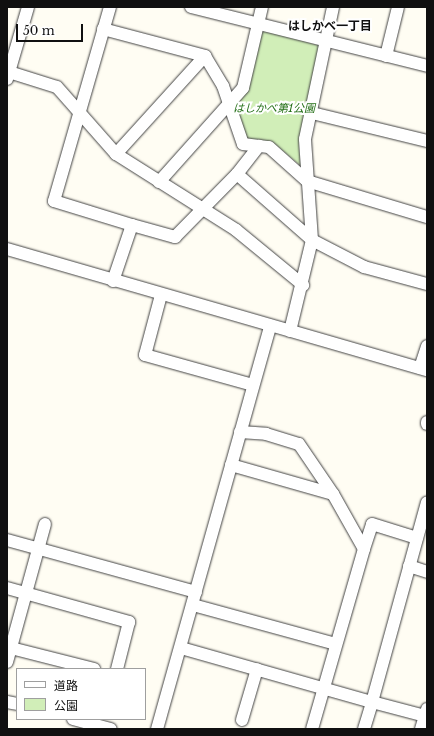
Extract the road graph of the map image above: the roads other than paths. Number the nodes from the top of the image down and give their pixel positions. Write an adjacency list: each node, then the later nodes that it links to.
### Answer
1 (28, 7): 13 (street)
2 (110, 7): 8 (street)
3 (191, 7): 7 (street)
4 (262, 7): 7 (street)
5 (333, 7): 9 (street)
6 (398, 7): 11 (street)
7 (258, 24): 9 (street); 14 (street)
8 (103, 29): 10 (street); 15 (street)
9 (326, 40): 11 (street); 16 (street)
10 (205, 56): 14 (street); 19 (street)
11 (386, 56): 12 (street)
12 (427, 66)
13 (8, 72): 15 (street)
14 (229, 106): 18 (street); 22 (street)
15 (79, 113): 19 (street); 25 (street)
16 (312, 113): 17 (street); 21 (street)
17 (427, 141)
18 (258, 146): 20 (street); 21 (street)
19 (116, 154): 22 (street)
20 (237, 174): 23 (street); 26 (street)
21 (307, 181): 24 (street); 26 (street)
22 (159, 182): 23 (street)
23 (203, 210): 25 (street); 30 (street)
24 (427, 217)
25 (132, 225): 28 (street)
26 (312, 240): 29 (street); 30 (street)
27 (7, 249): 28 (street)
28 (113, 281): 31 (street)
29 (427, 284)
30 (303, 286): 33 (street)
31 (161, 295): 32 (street); 36 (street)
32 (270, 326): 33 (street); 36 (street)
33 (290, 331): 35 (street)
34 (427, 346): 35 (street)
35 (424, 369)
36 (253, 385): 37 (street)
37 (240, 432): 38 (street); 39 (street)
38 (232, 465): 39 (street); 49 (street)
39 (333, 494): 45 (street)
40 (427, 502): 42 (street)
41 (45, 524): 44 (street)
42 (417, 538): 45 (street); 46 (street)
43 (7, 540): 44 (street)
44 (38, 548): 49 (street); 50 (street)
45 (364, 549): 52 (street)
46 (409, 566): 47 (street); 60 (street)
47 (427, 572)
48 (7, 588): 50 (street)
49 (196, 592): 51 (street)
50 (26, 594): 53 (street); 57 (street)
51 (193, 605): 52 (street); 54 (street)
52 (336, 644): 59 (street)
53 (9, 647): 55 (street); 56 (street)
54 (181, 648): 58 (street); 65 (street)
55 (7, 662)
56 (90, 668)
57 (117, 668)
58 (257, 669): 59 (street); 63 (street)
59 (323, 688): 60 (street); 66 (street)
60 (372, 702): 61 (street); 67 (street)
61 (426, 712): 68 (street)
62 (78, 720): 64 (street)
63 (242, 720)
64 (106, 725)
65 (157, 729)
66 (312, 729)
67 (364, 729)
68 (421, 729)

